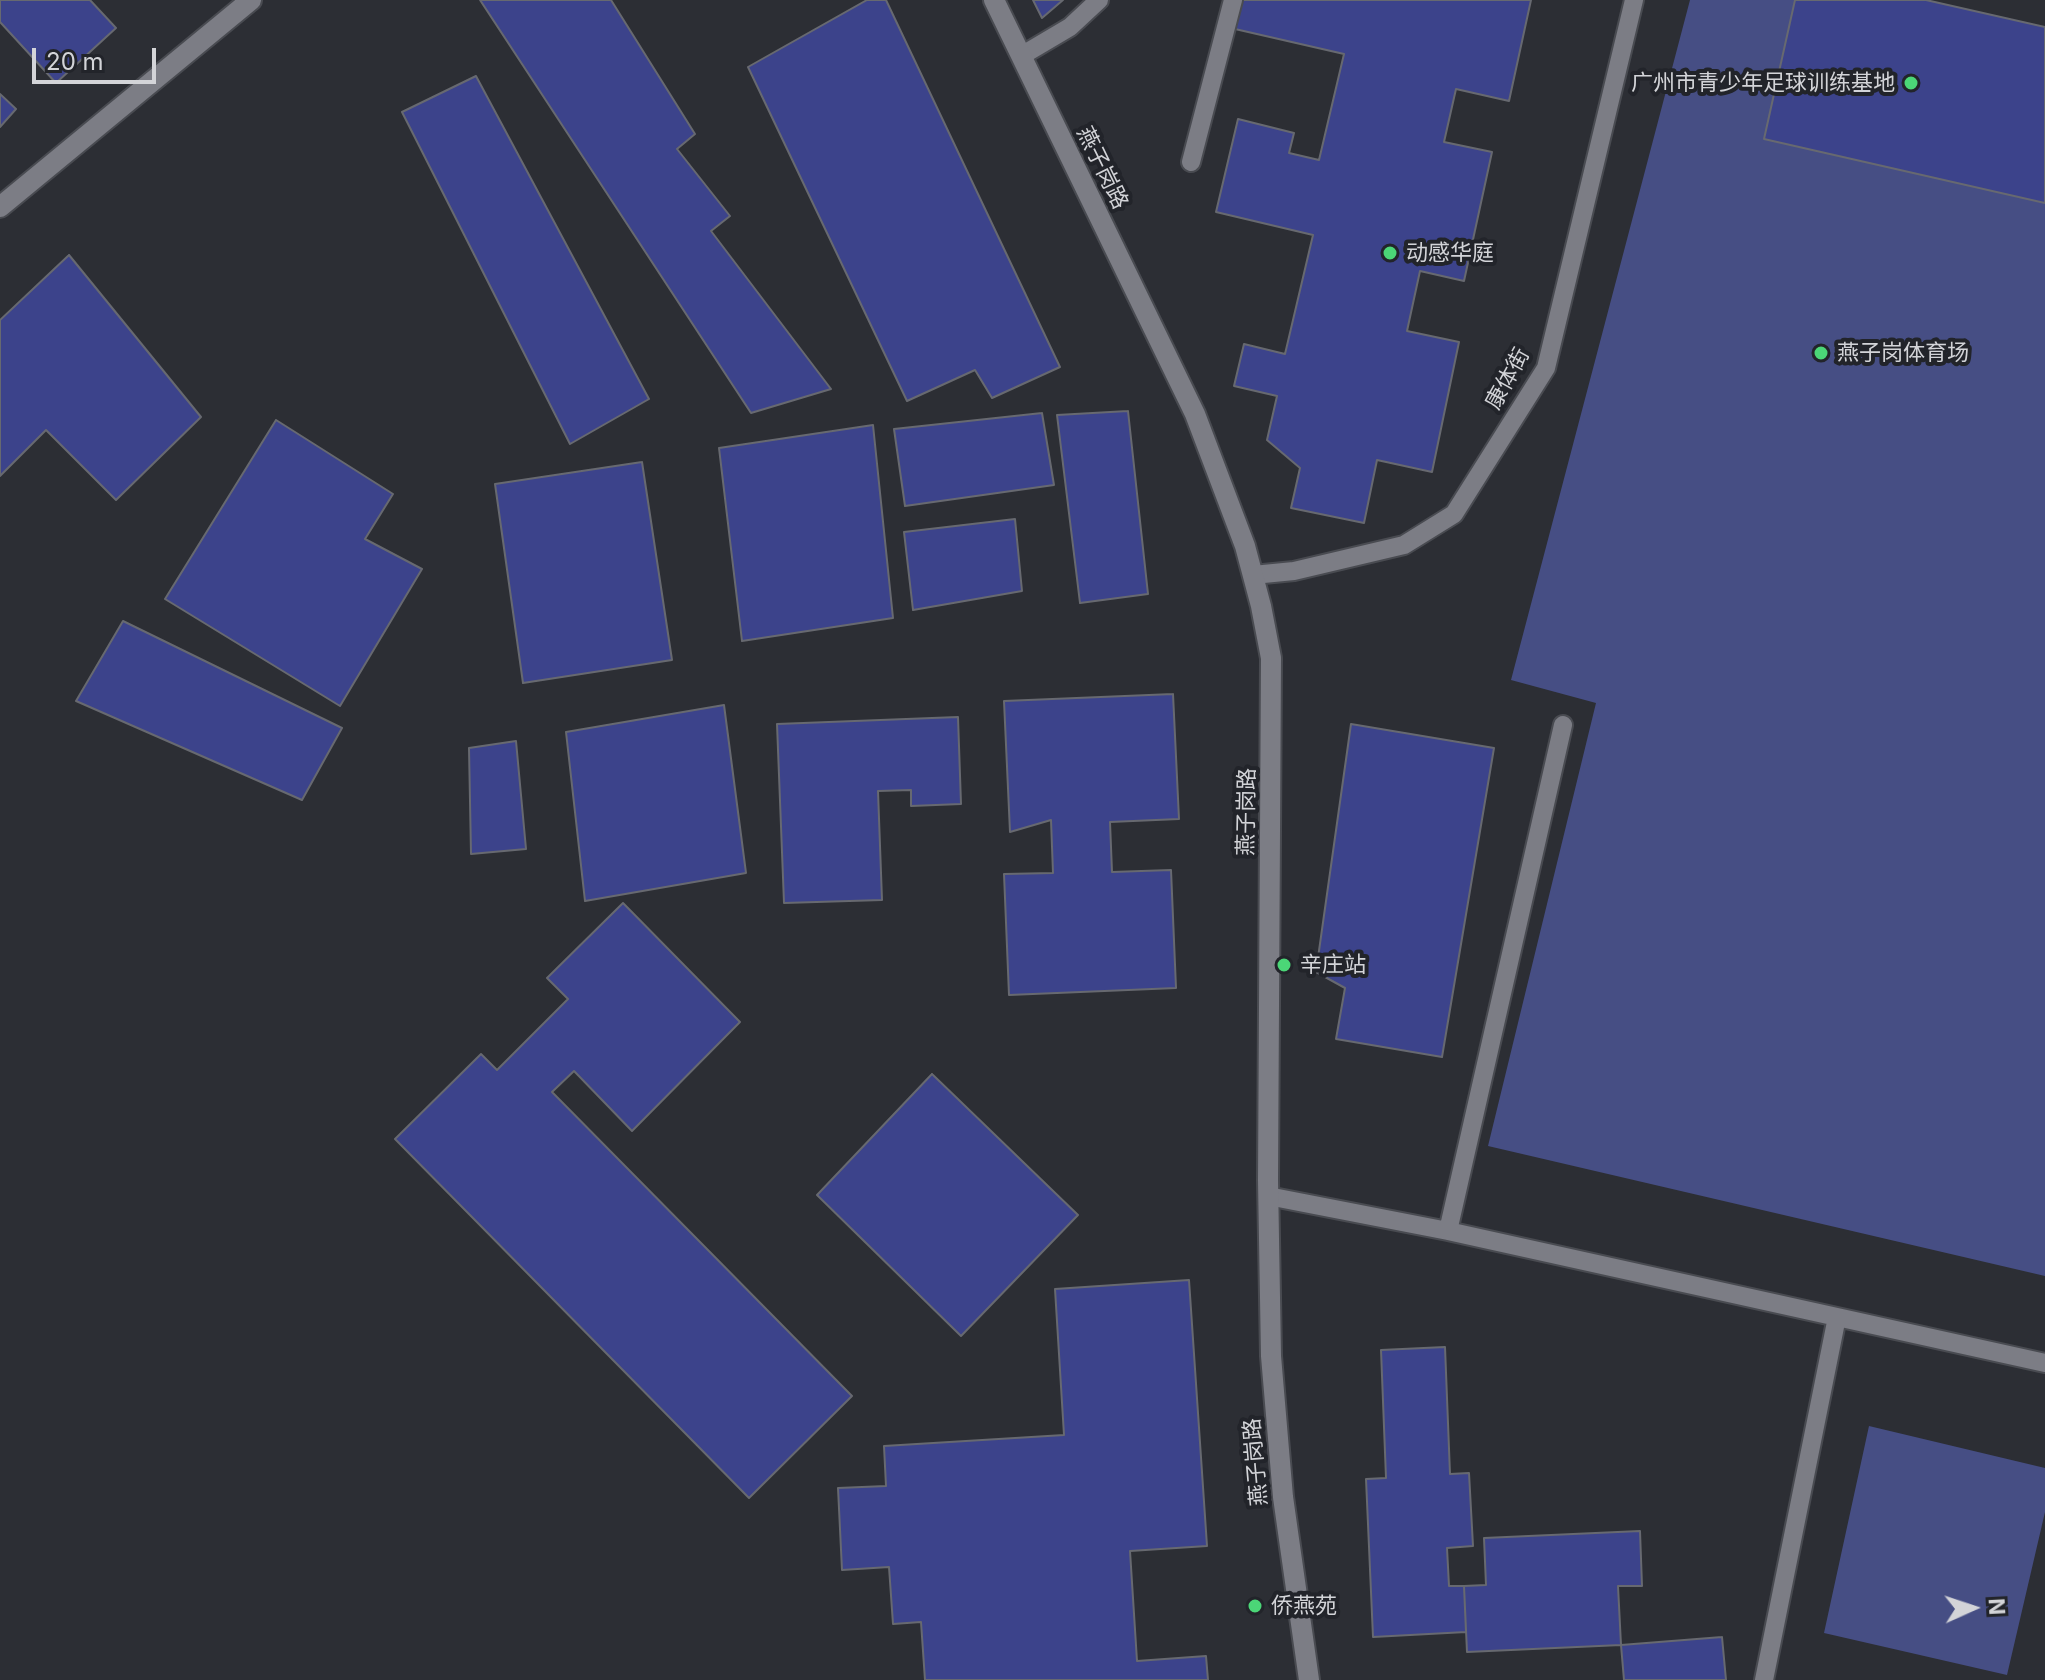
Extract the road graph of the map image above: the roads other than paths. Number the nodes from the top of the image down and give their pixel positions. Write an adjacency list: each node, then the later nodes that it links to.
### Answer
1 (251, 0): 8 (street)
2 (994, 0): 6 (street, 燕子岗路)
3 (1099, 0): 6 (lane)
4 (1233, 0): 7 (lane)
5 (1634, 0): 9 (lane, 康体街)
6 (1021, 56): 9 (street, 燕子岗路)
7 (1191, 162)
8 (0, 207)
9 (1253, 575): 11 (street, 燕子岗路)
10 (1563, 725): 12 (lane)
11 (1268, 1196): 12 (lane); 15 (street, 燕子岗路)
12 (1448, 1231): 13 (lane)
13 (1837, 1317): 14 (lane); 16 (lane)
14 (2045, 1363)
15 (1309, 1680)
16 (1764, 1680)

